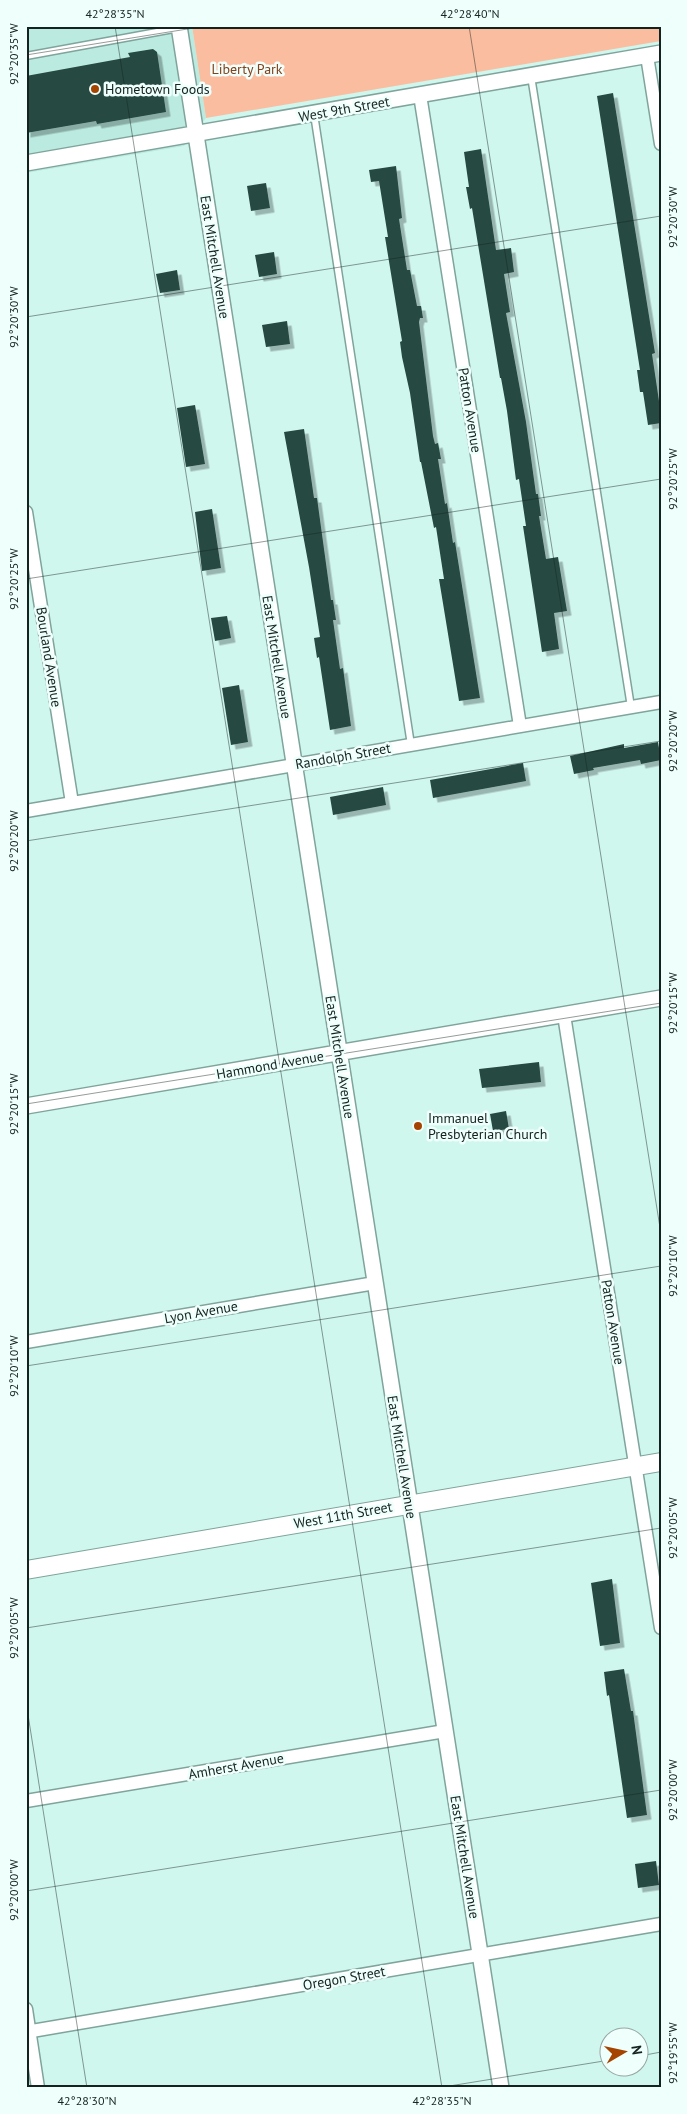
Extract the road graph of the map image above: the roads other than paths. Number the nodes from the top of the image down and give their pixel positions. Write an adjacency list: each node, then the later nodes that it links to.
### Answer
1 (179, 27): 3 (lane); 7 (street, East Mitchell Avenue)
2 (654, 54): 4 (street, West 9th Street); 8 (street)
3 (26, 56)
4 (531, 76): 5 (street, West 9th Street); 12 (lane)
5 (420, 95): 6 (street, West 9th Street); 13 (street, Patton Avenue)
6 (314, 114): 7 (street, West 9th Street); 14 (lane)
7 (196, 134): 9 (street, West 9th Street); 15 (street, East Mitchell Avenue)
8 (661, 144)
9 (26, 163)
10 (26, 512): 16 (street, Bourland Avenue)
11 (661, 702): 12 (street, Randolph Street)
12 (631, 707): 13 (street, Randolph Street)
13 (520, 726): 14 (street, Randolph Street)
14 (411, 745): 15 (street, Randolph Street)
15 (294, 765): 16 (street, Randolph Street); 20 (street, East Mitchell Avenue)
16 (72, 803): 17 (street, Randolph Street)
17 (26, 811)
18 (661, 998): 19 (street, Hammond Avenue)
19 (564, 1015): 20 (street, Hammond Avenue); 25 (street, Patton Avenue)
20 (339, 1054): 21 (street, Hammond Avenue); 22 (street, East Mitchell Avenue)
21 (26, 1106)
22 (375, 1283): 23 (street, Lyon Avenue); 26 (street, East Mitchell Avenue)
23 (26, 1342)
24 (661, 1462): 25 (main road, West 11th Street)
25 (636, 1466): 26 (main road, West 11th Street); 28 (street, Patton Avenue)
26 (410, 1504): 27 (main road, West 11th Street); 29 (street, East Mitchell Avenue)
27 (26, 1570)
28 (661, 1628)
29 (445, 1731): 30 (street, Amherst Avenue); 32 (street, East Mitchell Avenue)
30 (26, 1801)
31 (661, 1924): 32 (street, Oregon Street)
32 (480, 1955): 34 (street, Oregon Street); 36 (street, East Mitchell Avenue)
33 (26, 2009): 34 (street)
34 (28, 2032): 35 (street)
35 (38, 2088)
36 (501, 2088)

